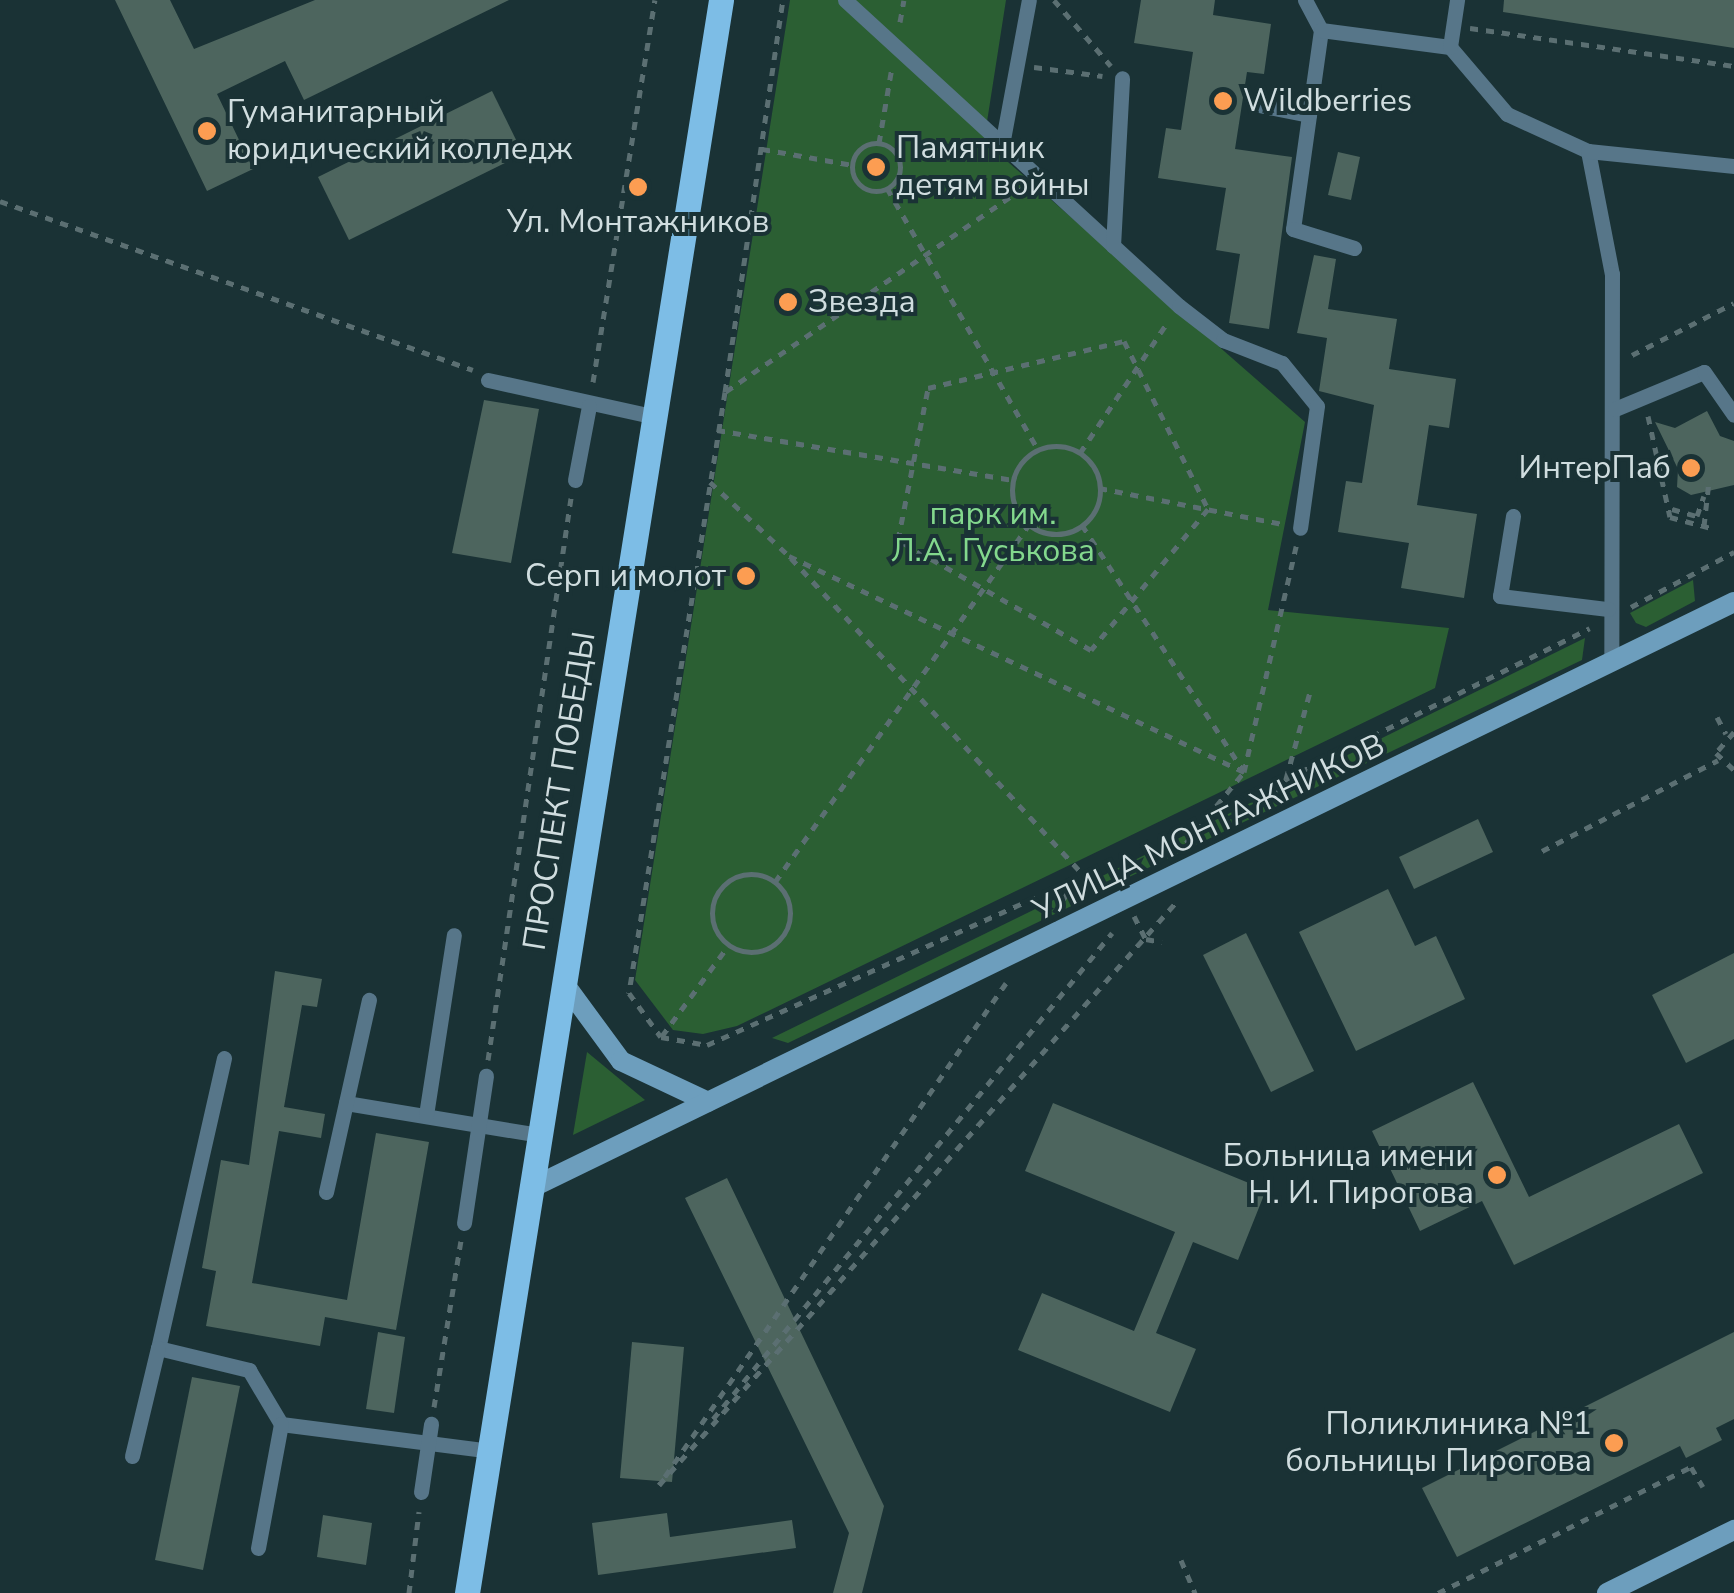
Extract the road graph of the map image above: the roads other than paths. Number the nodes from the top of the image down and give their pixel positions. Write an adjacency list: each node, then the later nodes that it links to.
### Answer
1 (721, 0): 20 (main road, ПРОСПЕКТ ПОБЕДЫ)
2 (845, 0): 11 (lane)
3 (1029, 0): 11 (lane)
4 (1305, 0): 6 (lane)
5 (1457, 0): 7 (lane)
6 (1320, 30): 7 (lane); 10 (lane)
7 (1450, 47): 12 (lane)
8 (1122, 78): 14 (lane)
9 (1254, 104): 10 (lane)
10 (1309, 115): 15 (lane)
11 (1002, 145): 14 (lane)
12 (1588, 151): 13 (lane); 18 (lane)
13 (1734, 166)
14 (1113, 246): 23 (lane)
15 (1354, 248)
16 (488, 380): 17 (lane)
17 (589, 406): 20 (lane); 21 (lane)
18 (1614, 409): 19 (lane); 25 (lane)
19 (1734, 415)
20 (652, 416): 28 (main road, ПРОСПЕКТ ПОБЕДЫ)
21 (575, 480)
22 (1513, 516): 25 (lane)
23 (1300, 528)
24 (1734, 602): 26 (main road, УЛИЦА МОНТАЖНИКОВ)
25 (1609, 614): 26 (lane)
26 (1611, 662): 32 (main road, УЛИЦА МОНТАЖНИКОВ)
27 (454, 935): 34 (lane)
28 (562, 982): 32 (main road); 36 (main road, ПРОСПЕКТ ПОБЕДЫ)
29 (369, 1000): 33 (lane)
30 (224, 1058): 40 (lane)
31 (486, 1076): 35 (lane)
32 (708, 1102): 37 (main road, УЛИЦА МОНТАЖНИКОВ)
33 (346, 1103): 34 (lane); 38 (lane)
34 (426, 1115): 35 (lane)
35 (477, 1124): 36 (lane); 39 (lane)
36 (540, 1135): 37 (main road, ПРОСПЕКТ ПОБЕДЫ)
37 (531, 1188): 44 (main road, ПРОСПЕКТ ПОБЕДЫ)
38 (326, 1192)
39 (464, 1223)
40 (158, 1348): 41 (lane); 45 (lane)
41 (280, 1424): 43 (lane); 48 (lane)
42 (431, 1424): 43 (lane)
43 (429, 1442): 44 (lane); 46 (lane)
44 (492, 1451): 49 (main road, ПРОСПЕКТ ПОБЕДЫ)
45 (132, 1456)
46 (422, 1492)
47 (1734, 1530): 50 (main road)
48 (258, 1548)
49 (467, 1593)
50 (1607, 1593)

